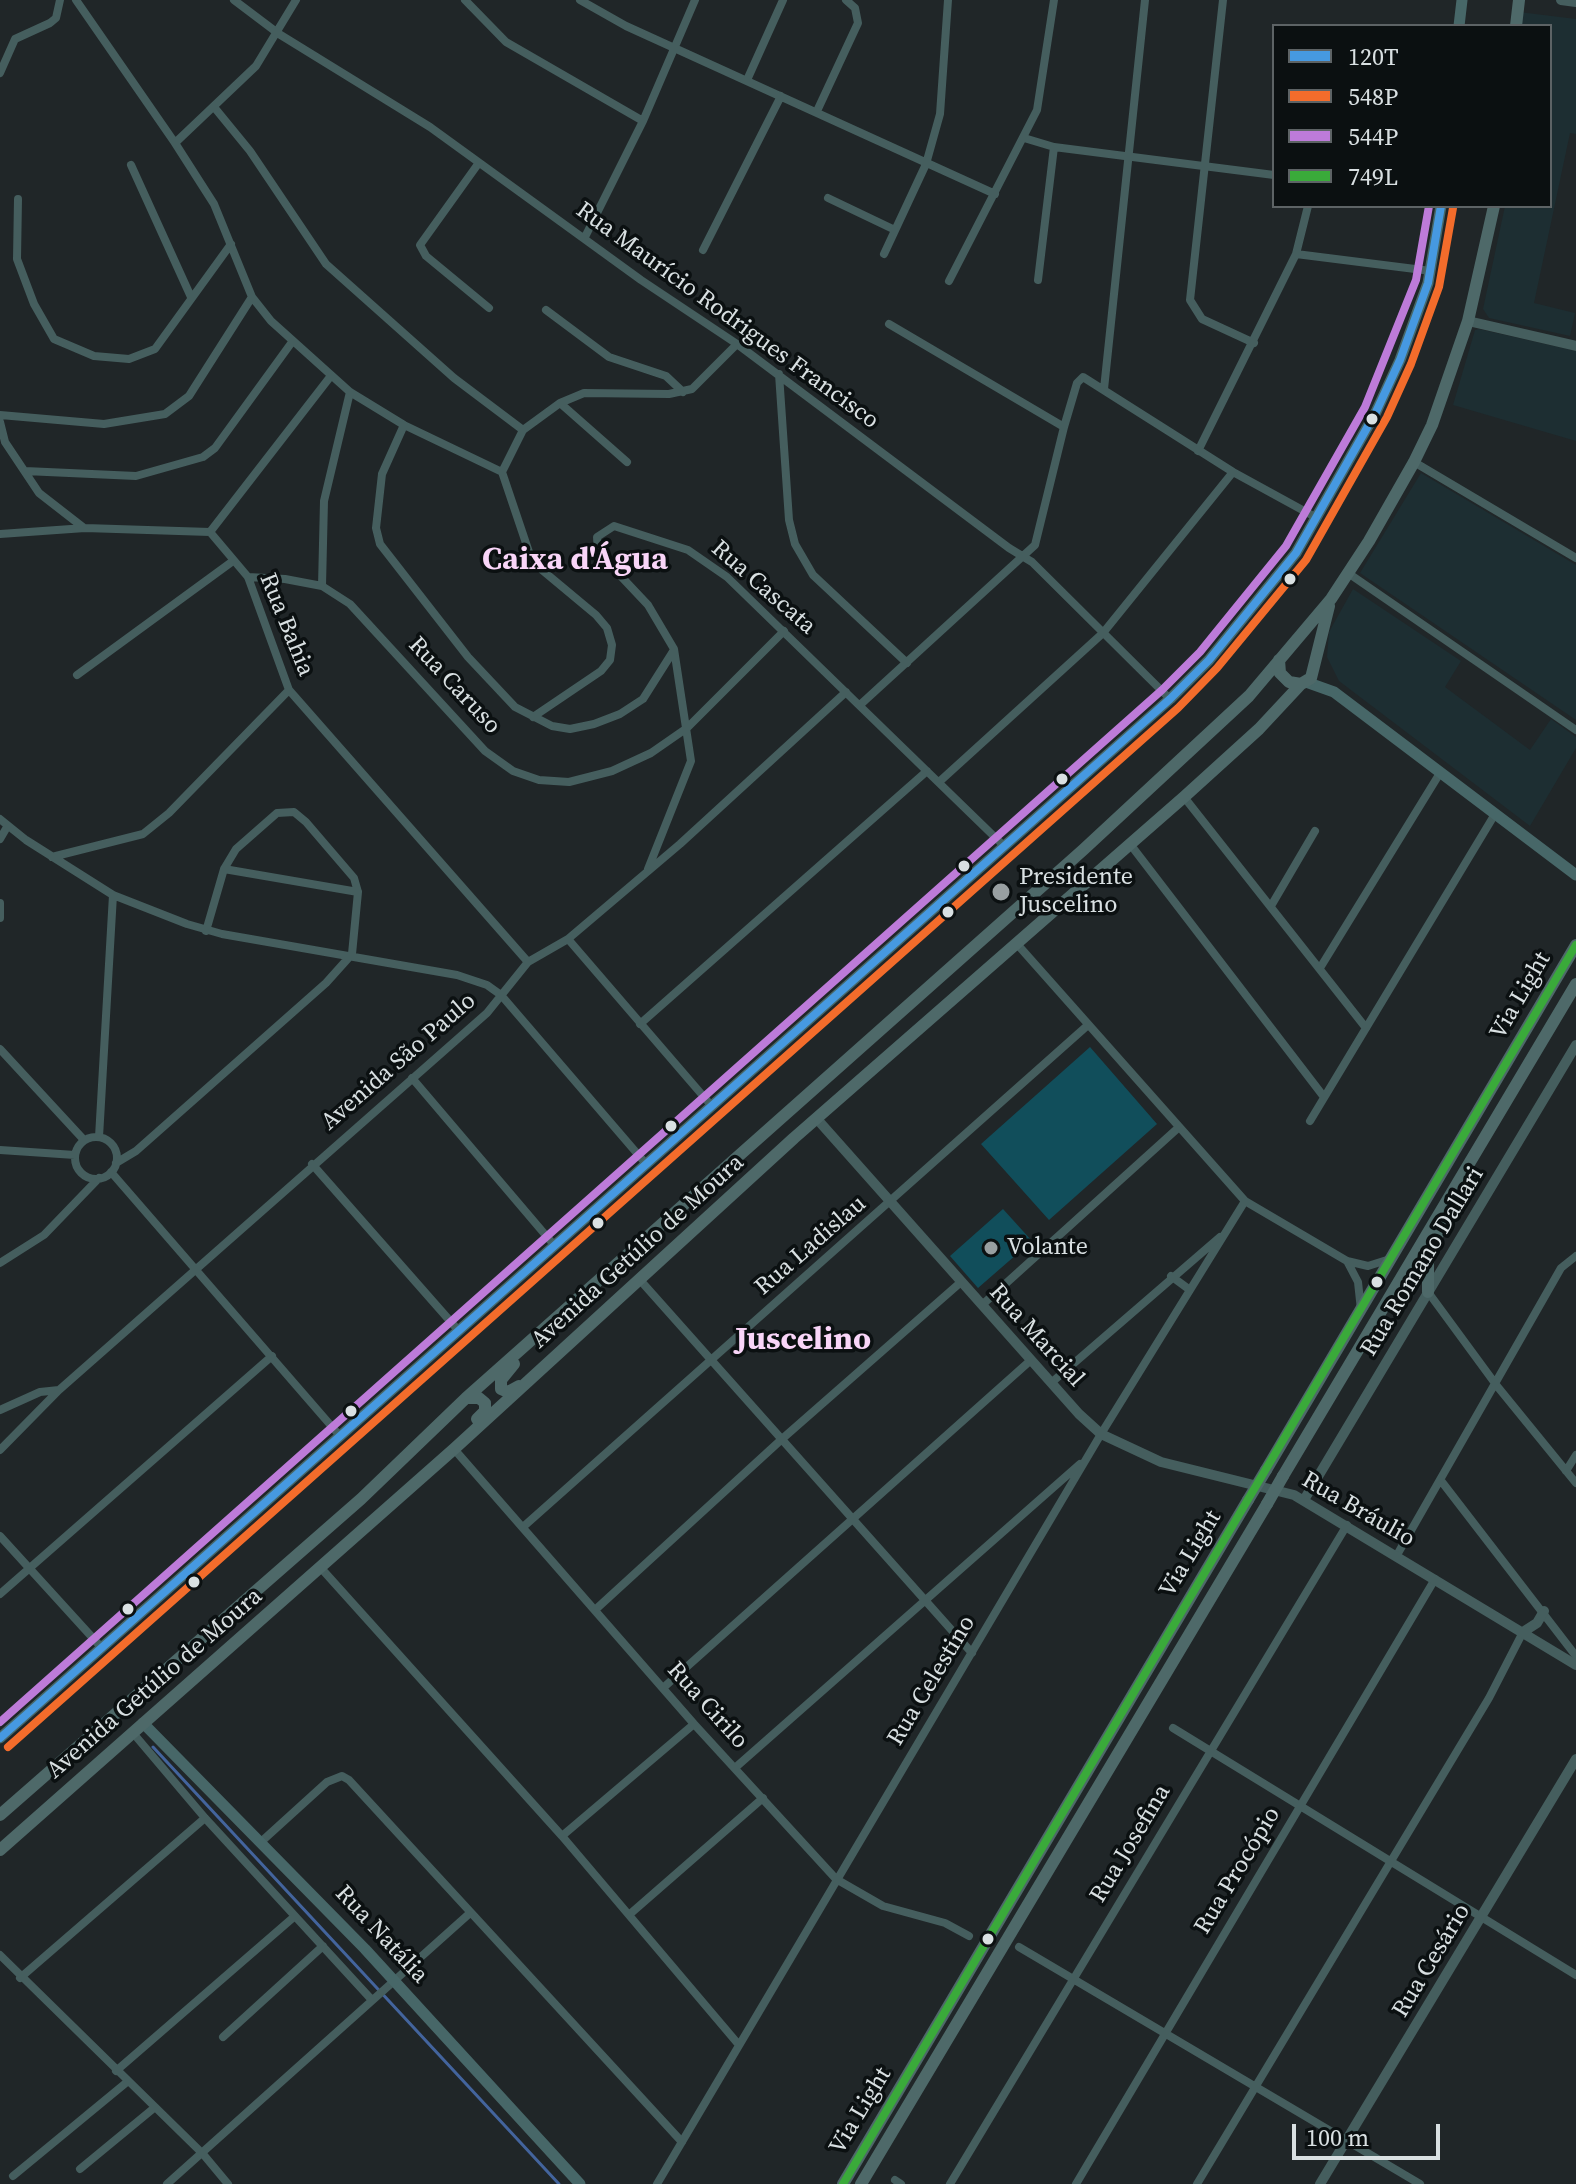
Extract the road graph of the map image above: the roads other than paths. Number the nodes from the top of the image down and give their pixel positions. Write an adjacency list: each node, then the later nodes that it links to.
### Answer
1 (60, 0): 22 (street)
2 (76, 0): 29 (street)
3 (234, 0): 20 (street, Rua Maurício Rodrigues Francisco)
4 (296, 0): 20 (street)
5 (465, 0): 27 (street)
6 (580, 0): 21 (street)
7 (695, 0): 21 (street)
8 (783, 0): 23 (street)
9 (846, 0): 26 (street)
10 (948, 0): 33 (street)
11 (1054, 0): 28 (street)
12 (1145, 0): 31 (street)
13 (1223, 0): 35 (street)
14 (1462, 0): 18 (main road)
15 (1519, 0): 19 (main road)
16 (1561, 0): 17 (street)
17 (1576, 2)
18 (1459, 24)
19 (1516, 24)
20 (279, 34): 25 (street); 32 (street, Rua Maurício Rodrigues Francisco)
21 (674, 48): 23 (street); 27 (street)
22 (0, 73)
23 (747, 80): 24 (street)
24 (781, 96): 26 (street); 46 (street)
25 (214, 107): 29 (street); 72 (street)
26 (817, 111): 33 (street)
27 (643, 121): 44 (street)
28 (1024, 138): 30 (street); 37 (street)
29 (175, 143): 45 (street)
30 (1054, 147): 31 (street); 50 (street)
31 (1129, 157): 35 (street); 64 (street)
32 (478, 164): 44 (street, Rua Maurício Rodrigues Francisco); 54 (street)
33 (926, 164): 37 (street); 43 (street)
34 (131, 165): 52 (street)
35 (1205, 165): 36 (street); 59 (street)
36 (1272, 175)
37 (995, 194): 51 (street)
38 (828, 198): 43 (street)
39 (18, 199): 52 (street)
40 (1308, 208): 48 (street)
41 (1441, 208): 49 (main road)
42 (1494, 208): 56 (main road)
43 (895, 230): 47 (street)
44 (585, 237): 60 (street, Rua Maurício Rodrigues Francisco)
45 (231, 244): 52 (street); 53 (street)
46 (703, 250)
47 (884, 254)
48 (1296, 254): 49 (street); 59 (street)
49 (1431, 271): 80 (main road)
50 (1038, 280)
51 (949, 281)
52 (191, 297)
53 (252, 297): 58 (street); 68 (street)
54 (489, 308)
55 (546, 310): 66 (street)
56 (1468, 321): 61 (street); 76 (main road)
57 (889, 324): 71 (street)
58 (292, 342): 63 (street); 77 (street)
59 (1254, 343): 74 (street)
60 (737, 344): 62 (street, Rua Maurício Rodrigues Francisco); 66 (street)
61 (1576, 344)
62 (779, 374): 84 (street, Rua Maurício Rodrigues Francisco); 96 (street)
63 (330, 377): 65 (street); 82 (street)
64 (1104, 389): 71 (street); 74 (street)
65 (350, 392): 70 (street); 89 (street)
66 (683, 392): 67 (street)
67 (560, 403): 72 (street); 75 (street)
68 (0, 415)
69 (0, 422): 73 (street)
70 (404, 425): 78 (street); 105 (street)
71 (1064, 427): 84 (street)
72 (523, 430): 78 (street)
73 (2, 442): 77 (street)
74 (1198, 451): 79 (street)
75 (627, 462)
76 (1414, 462): 85 (street); 87 (main road)
77 (25, 471): 81 (street)
78 (502, 472): 105 (street)
79 (1233, 472): 80 (street); 92 (street)
80 (1317, 518): 103 (main road)
81 (85, 528): 82 (street); 83 (street)
82 (210, 532): 86 (street, Rua Bahia)
83 (0, 534)
84 (1024, 557): 92 (street, Rua Maurício Rodrigues Francisco); 96 (street)
85 (1576, 558)
86 (233, 561): 88 (street, Rua Bahia); 98 (street)
87 (1348, 573): 90 (main road); 107 (street)
88 (248, 577): 89 (street, Rua Caruso); 100 (street, Rua Bahia)
89 (322, 586): 106 (street, Rua Caruso)
90 (1331, 599): 93 (main road); 97 (main road)
91 (784, 631): 94 (street, Rua Cascata); 101 (street, Rua Cascata); 106 (street, Rua Caruso)
92 (1103, 633): 103 (street, Rua Maurício Rodrigues Francisco); 110 (street)
93 (1291, 647): 95 (main road); 97 (main road)
94 (674, 649): 105 (street); 106 (street, Rua Cascata)
95 (1279, 660): 99 (main road); 174 (main road, Avenida Getúlio de Moura)
96 (907, 663): 104 (street)
97 (1317, 664): 99 (main road); 102 (main road)
98 (77, 675)
99 (1304, 683): 102 (main road); 111 (main road, Avenida Getúlio de Moura)
100 (289, 690): 119 (street); 133 (street, Rua Bahia)
101 (846, 692): 104 (street, Rua Cascata); 121 (street, Avenida São Paulo)
102 (1334, 692): 109 (main road)
103 (1170, 699): 118 (main road)
104 (861, 704): 108 (street, Rua Cascata)
105 (533, 717)
106 (687, 728): 121 (street, Rua Cascata)
107 (1576, 730)
108 (927, 771): 110 (street, Rua Cascata); 137 (street)
109 (1440, 773): 112 (main road); 134 (street)
110 (939, 782): 118 (street, Rua Cascata)
111 (1184, 797): 117 (main road, Avenida Getúlio de Moura); 126 (street)
112 (1495, 814): 122 (main road); 139 (street)
113 (0, 819): 114 (street)
114 (7, 827): 116 (street); 119 (street)
115 (1315, 831): 126 (street)
116 (0, 839)
117 (1130, 844): 130 (main road, Avenida Getúlio de Moura); 143 (street)
118 (1004, 846): 144 (main road)
119 (52, 857): 124 (street)
120 (224, 869): 123 (street); 123 (street); 128 (street)
121 (648, 870): 129 (street, Avenida São Paulo)
122 (1576, 875)
123 (358, 892): 132 (street)
124 (113, 895): 128 (street); 148 (street)
125 (0, 903): 127 (street)
126 (1271, 906): 134 (street)
127 (0, 918)
128 (206, 931): 132 (street)
129 (568, 939): 133 (street, Avenida São Paulo); 137 (street)
130 (1017, 944): 138 (street); 145 (main road, Avenida Getúlio de Moura)
131 (1576, 945): 163 (main road, Via Light)
132 (352, 954): 136 (street); 152 (street)
133 (528, 962): 136 (street, Avenida São Paulo)
134 (1320, 968): 139 (street)
135 (1576, 984): 157 (main road, Via Light)
136 (501, 995): 142 (street, Avenida São Paulo); 154 (street)
137 (640, 1024): 144 (street)
138 (1088, 1025): 147 (street); 159 (street, Rua Ladislau)
139 (1366, 1028): 143 (street)
140 (1576, 1047): 171 (street, Rua Romano Dallari)
141 (0, 1049): 149 (street)
142 (412, 1078): 153 (street, Avenida São Paulo); 161 (street)
143 (1324, 1097): 146 (street)
144 (710, 1104): 154 (main road)
145 (817, 1119): 159 (street, Rua Marcial); 168 (main road, Avenida Getúlio de Moura)
146 (1310, 1121)
147 (1178, 1128): 158 (street); 172 (street)
148 (99, 1137): 149 (street); 152 (street)
149 (84, 1140): 151 (street)
150 (0, 1150): 151 (street)
151 (75, 1155): 156 (street)
152 (116, 1163): 155 (street)
153 (312, 1164): 166 (street, Avenida São Paulo); 175 (street)
154 (647, 1165): 161 (main road)
155 (111, 1172): 156 (street); 166 (street)
156 (99, 1178): 165 (street)
157 (1454, 1189): 171 (main road); 263 (main road, Via Light, bridge)
158 (1245, 1201): 160 (street, Rua Celestino); 164 (street)
159 (891, 1202): 169 (street, Rua Marcial); 177 (street, Rua Ladislau)
160 (1226, 1232): 167 (street); 170 (street, Rua Celestino)
161 (554, 1245): 175 (main road)
162 (1576, 1256): 181 (street)
163 (1394, 1257): 164 (street); 173 (main road, Via Light)
164 (1347, 1261): 173 (street)
165 (0, 1263)
166 (196, 1270): 176 (street); 182 (street, Avenida São Paulo)
167 (1171, 1276): 170 (street); 180 (street)
168 (640, 1280): 177 (street); 179 (main road, Avenida Getúlio de Moura)
169 (961, 1282): 172 (street, Rua Marcial); 187 (street)
170 (1190, 1290): 185 (street, Rua Celestino)
171 (1428, 1292): 181 (street); 195 (street, Rua Romano Dallari)
172 (982, 1305): 178 (street, Rua Marcial)
173 (1361, 1311): 262 (main road, Via Light, bridge)
174 (546, 1328): 179 (main road); 183 (main road, Avenida Getúlio de Moura)
175 (458, 1330): 186 (main road)
176 (272, 1356): 186 (street); 202 (street)
177 (711, 1360): 187 (street); 198 (street, Rua Ladislau)
178 (1031, 1360): 180 (street, Rua Marcial); 196 (street)
179 (538, 1373): 188 (main road, Avenida Getúlio de Moura)
180 (1051, 1383): 185 (street, Rua Marcial)
181 (1497, 1386): 192 (street); 193 (street)
182 (59, 1390): 184 (street, Avenida São Paulo); 189 (street)
183 (466, 1398): 188 (main road); 210 (main road, Avenida Getúlio de Moura)
184 (0, 1410)
185 (1101, 1434): 191 (street, Rua Celestino); 195 (street, Rua Bráulio)
186 (340, 1436): 209 (main road)
187 (782, 1439): 196 (street); 206 (street)
188 (454, 1449): 198 (street, Rua Cirilo); 201 (main road, Avenida Getúlio de Moura)
189 (0, 1450)
190 (1576, 1455): 192 (street)
191 (1087, 1458): 205 (street); 211 (street, Rua Celestino)
192 (1566, 1471): 194 (street)
193 (1442, 1482): 200 (street); 207 (street)
194 (1576, 1483)
195 (1304, 1500): 197 (street, Rua Bráulio)
196 (854, 1519): 205 (street); 215 (street)
197 (1347, 1525): 200 (street, Rua Bráulio); 221 (street, Rua Josefina)
198 (523, 1527): 206 (street, Rua Cirilo)
199 (0, 1536): 202 (street)
200 (1397, 1555): 203 (street, Rua Bráulio)
201 (320, 1567): 214 (main road, Avenida Getúlio de Moura); 228 (street)
202 (28, 1568): 204 (street); 209 (street)
203 (1435, 1579): 208 (street, Rua Bráulio); 225 (street, Rua Procópio)
204 (0, 1594)
205 (926, 1600): 211 (street); 223 (street)
206 (595, 1610): 215 (street, Rua Cirilo)
207 (1544, 1611): 208 (street); 212 (street)
208 (1523, 1632): 213 (street, Rua Bráulio); 231 (street)
209 (101, 1647): 220 (main road)
210 (187, 1653): 214 (main road); 226 (main road, Avenida Getúlio de Moura)
211 (972, 1653): 232 (street, Rua Celestino)
212 (1576, 1656)
213 (1576, 1665)
214 (203, 1671): 216 (main road, Avenida Getúlio de Moura)
215 (663, 1688): 217 (street, Rua Cirilo)
216 (143, 1723): 219 (main road, Avenida Getúlio de Moura); 229 (main road, Rua Natália)
217 (694, 1724): 223 (street, Rua Cirilo); 228 (street)
218 (1173, 1728): 221 (street)
219 (133, 1733): 227 (street); 230 (main road, Avenida Getúlio de Moura)
220 (0, 1738)
221 (1212, 1751): 225 (street); 242 (street, Rua Josefina)
222 (1576, 1759): 236 (street, Rua Cesário)
223 (736, 1767): 224 (street, Rua Cirilo)
224 (763, 1798): 232 (street, Rua Cirilo); 234 (street)
225 (1301, 1806): 231 (street); 246 (street, Rua Procópio)
226 (0, 1815)
227 (205, 1818): 235 (street); 243 (street)
228 (562, 1836): 234 (street)
229 (262, 1841): 233 (street); 244 (main road, Rua Natália)
230 (0, 1850)
231 (1391, 1863): 236 (street); 251 (street)
232 (836, 1879): 237 (street, Rua Cirilo); 248 (street, Rua Celestino)
233 (470, 1913): 244 (street); 254 (street)
234 (630, 1914): 248 (street)
235 (295, 1916): 238 (street); 249 (street)
236 (1481, 1919): 241 (street); 253 (street, Rua Cesário)
237 (969, 1936)
238 (323, 1946): 245 (street); 247 (street)
239 (1019, 1947): 242 (street)
240 (0, 1955): 243 (street)
241 (1575, 1972)
242 (1073, 1977): 246 (street); 264 (street, Rua Josefina)
243 (20, 1978): 249 (street)
244 (391, 1982): 245 (street); 260 (main road, Rua Natália)
245 (372, 1997): 255 (street)
246 (1164, 2032): 251 (street); 265 (street, Rua Procópio)
247 (223, 2037)
248 (739, 2045): 254 (street, Rua Celestino)
249 (116, 2071): 250 (street)
250 (127, 2082): 252 (street); 257 (street)
251 (1254, 2084): 253 (street); 266 (street)
252 (154, 2108): 255 (street); 256 (street)
253 (1347, 2139): 267 (street, Rua Cesário); 268 (street)
254 (682, 2142): 261 (street, Rua Celestino)
255 (203, 2154): 258 (street); 259 (street)
256 (80, 2169)
257 (13, 2176)
258 (167, 2184)
259 (228, 2184)
260 (580, 2184)
261 (657, 2184)
262 (843, 2184)
263 (861, 2184)
264 (950, 2184)
265 (1076, 2184)
266 (1197, 2184)
267 (1320, 2184)
268 (1420, 2184)

